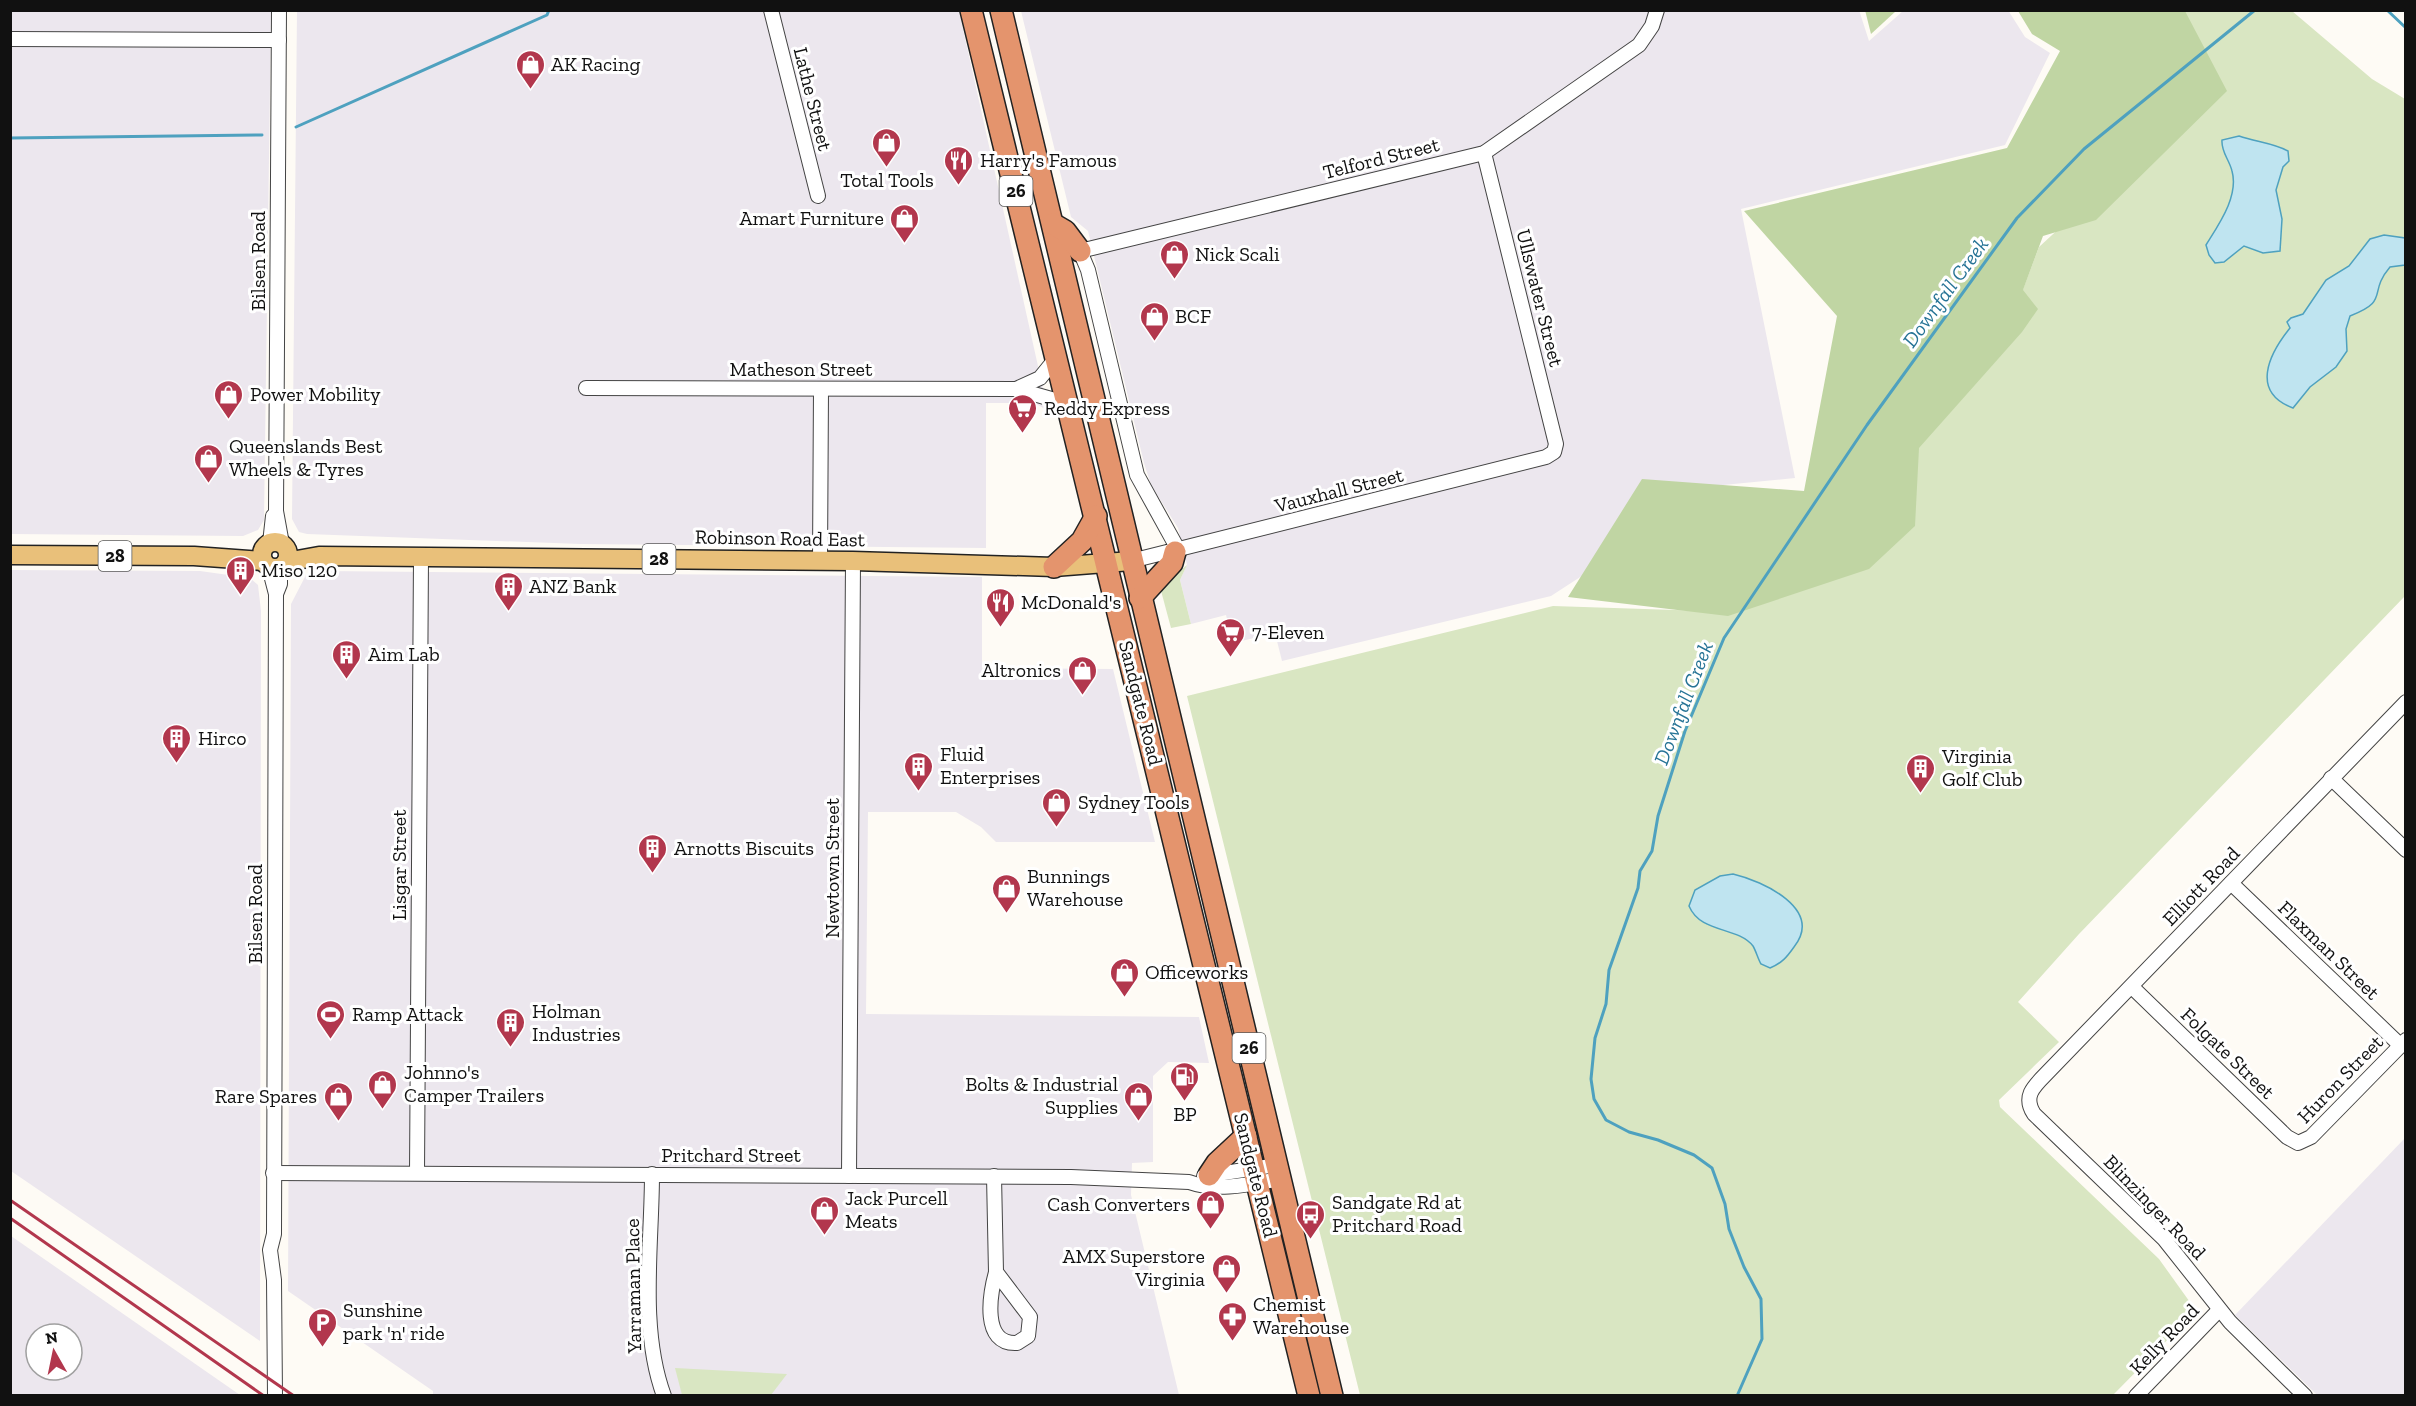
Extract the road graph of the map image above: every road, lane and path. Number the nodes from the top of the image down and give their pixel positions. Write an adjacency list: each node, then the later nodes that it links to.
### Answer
1 (279, 10): 7 (street, Bilsen Road)
2 (771, 10): 9 (street, Lathe Street)
3 (971, 10): 12 (highway, Sandgate Road / 26)
4 (1001, 10): 10 (highway, Sandgate Road / 26)
5 (1657, 10): 8 (street, Telford Street)
6 (10, 39): 7 (street)
7 (279, 40): 21 (street, Bilsen Road)
8 (1484, 153): 11 (street, Telford Street); 17 (street, Ullswater Street)
9 (818, 196)
10 (1053, 224): 11 (highway); 25 (highway, Sandgate Road / 26)
11 (1080, 251): 19 (street)
12 (1057, 357): 15 (street, Matheson Street); 16 (highway, Sandgate Road / 26)
13 (586, 388): 14 (street, Matheson Street)
14 (821, 389): 15 (street, Matheson Street); 23 (street)
15 (1016, 389): 16 (street, Matheson Street)
16 (1069, 404): 18 (highway, Sandgate Road / 26)
17 (1554, 452): 19 (street, Vauxhall Street)
18 (1096, 516): 26 (highway, Sandgate Road / 26); 27 (highway)
19 (1177, 551): 25 (street, Vauxhall Street); 28 (highway)
20 (10, 555): 21 (main road, Robinson Road East / 28)
21 (275, 555): 22 (main road, Robinson Road East / 28); 39 (street, Bilsen Road)
22 (421, 557): 23 (main road, Robinson Road East / 28); 40 (street, Lisgar Street)
23 (820, 561): 24 (main road, Robinson Road East / 28)
24 (853, 561): 27 (main road, Robinson Road East / 28); 43 (street, Newtown Street)
25 (1131, 561): 26 (main road, Robinson Road East / 28); 28 (highway, Sandgate Road / 26)
26 (1107, 564): 27 (main road, Robinson Road East / 28); 36 (highway, Sandgate Road / 26)
27 (1054, 567)
28 (1140, 598): 38 (highway, Sandgate Road / 26)
29 (2406, 702): 30 (street, Elliott Road)
30 (2331, 778): 31 (street); 32 (street, Elliott Road)
31 (2406, 850)
32 (2231, 883): 33 (street, Elliott Road); 34 (street, Flaxman Street)
33 (2132, 987): 35 (street, Elliott Road); 37 (street, Folgate Street)
34 (2403, 1043): 37 (street, Huron Street)
35 (2029, 1098): 48 (street, Blinzinger Road)
36 (1246, 1136): 42 (highway); 45 (highway, Sandgate Road / 26)
37 (2300, 1143)
38 (1279, 1172): 45 (street, Pritchard Street); 52 (highway, Sandgate Road / 26)
39 (273, 1173): 40 (street, Pritchard Street); 49 (street, Bilsen Road)
40 (417, 1173): 41 (street, Pritchard Street)
41 (652, 1174): 43 (street, Pritchard Street); 50 (street, Yarraman Place)
42 (1209, 1175): 45 (street, Pritchard Street); 46 (street, Pritchard Street)
43 (849, 1176): 44 (street, Pritchard Street)
44 (994, 1176): 46 (street, Pritchard Street); 47 (street)
45 (1256, 1176): 46 (street, Pritchard Street); 51 (highway, Sandgate Road / 26)
46 (1188, 1182)
47 (996, 1272): 47 (street)
48 (2219, 1310): 53 (street, Kelly Road); 54 (street, Blinzinger Road)
49 (275, 1395)
50 (664, 1395)
51 (1309, 1395)
52 (1332, 1395)
53 (2136, 1395)
54 (2305, 1395)

